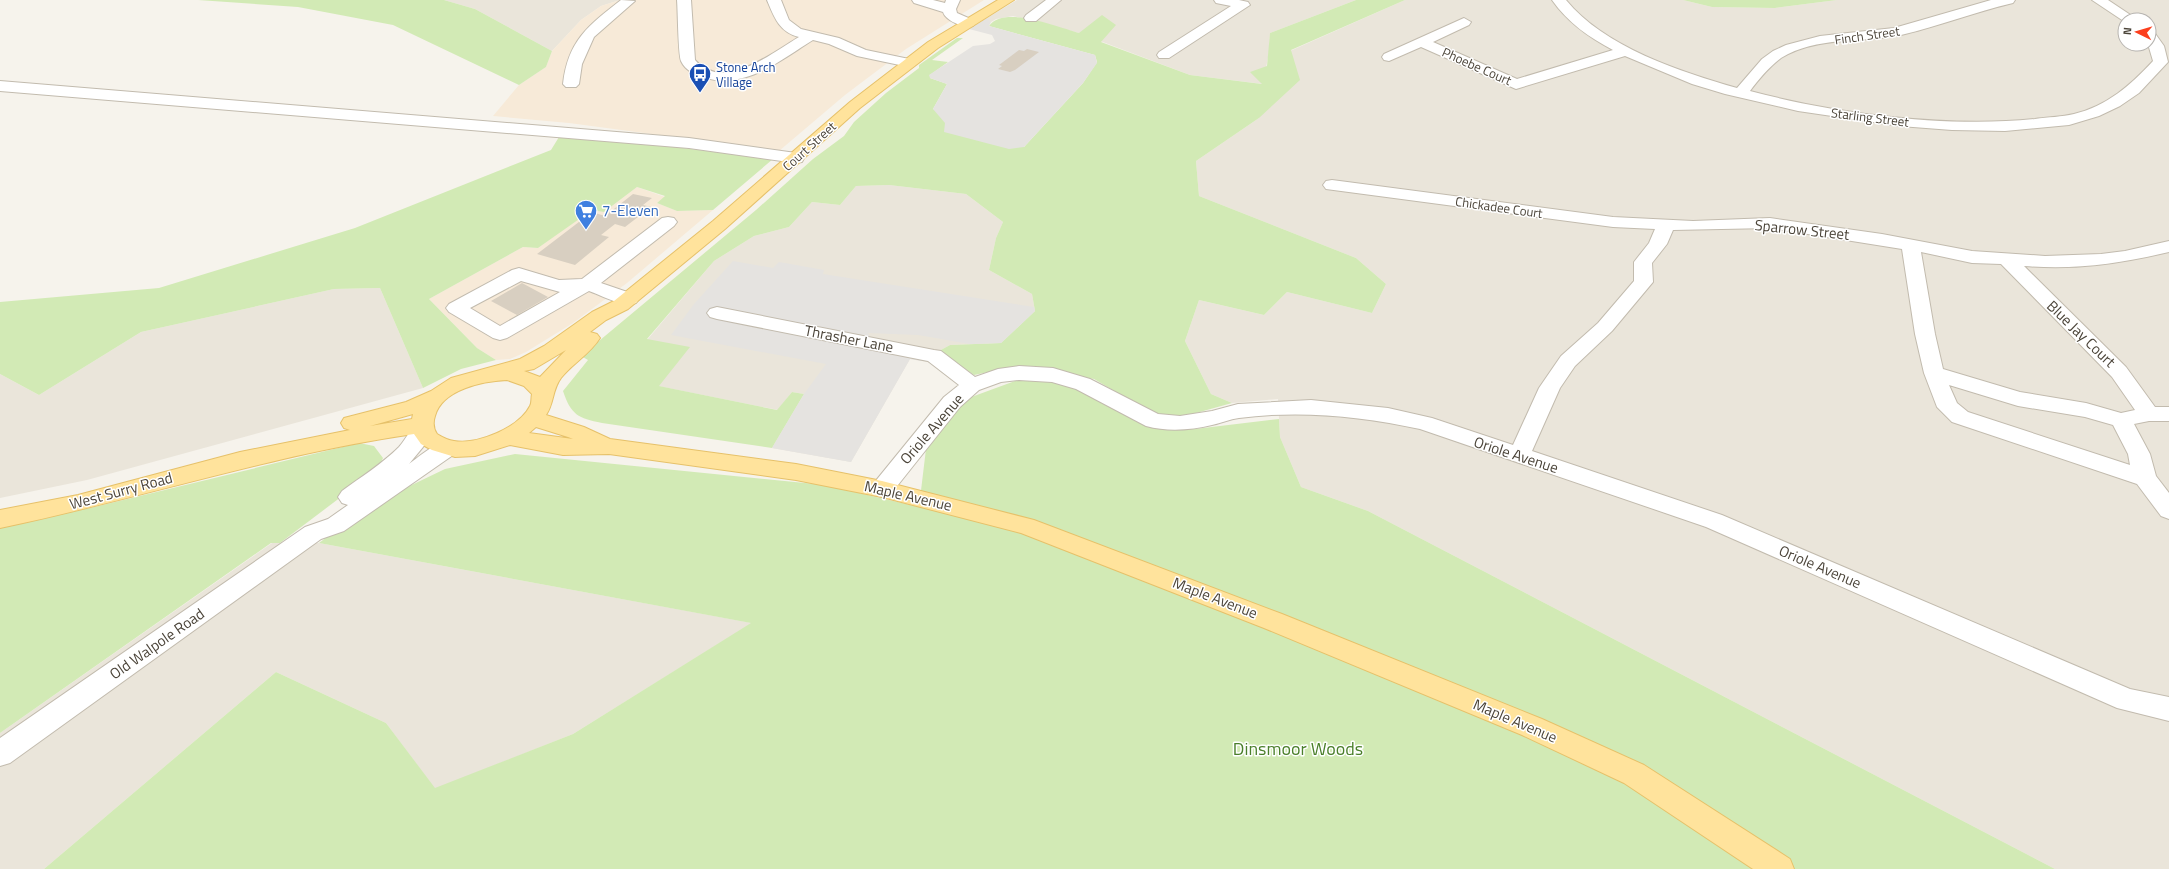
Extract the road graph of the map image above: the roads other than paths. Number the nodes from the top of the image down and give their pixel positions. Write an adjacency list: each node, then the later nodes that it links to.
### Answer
1 (612, 0): 11 (street)
2 (684, 0): 17 (street)
3 (774, 0): 17 (street)
4 (919, 0): 12 (street)
5 (1007, 0): 16 (main road, Court Street)
6 (1054, 0): 14 (street)
7 (1221, 0): 21 (street)
8 (1559, 0): 20 (street, Starling Street)
9 (2008, 0): 27 (street, Finch Street)
10 (2099, 0): 13 (street)
11 (635, 1): 25 (street)
12 (951, 5): 16 (street)
13 (2118, 12)
14 (1031, 18)
15 (1464, 22): 18 (street, Phoebe Court)
16 (968, 23): 24 (main road, Court Street)
17 (810, 36): 24 (street)
18 (1421, 42): 20 (street, Phoebe Court); 22 (street)
19 (2157, 46): 23 (street, Starling Street)
20 (1626, 51): 27 (street, Starling Street)
21 (1164, 55)
22 (1389, 57)
23 (2165, 62): 27 (street, Starling Street)
24 (909, 63): 28 (main road, Court Street)
25 (571, 84)
26 (0, 86): 28 (street)
27 (1741, 94)
28 (796, 158): 36 (main road, Court Street)
29 (1332, 185): 31 (street, Chickadee Court)
30 (668, 222): 35 (street)
31 (1666, 225): 32 (street, Sparrow Street); 50 (street)
32 (1911, 245): 34 (street, Sparrow Street); 38 (street)
33 (2169, 246): 34 (street, Sparrow Street)
34 (2006, 260): 43 (street, Blue Jay Court)
35 (587, 284): 35 (street); 36 (street)
36 (625, 302): 39 (main road, Court Street); 41 (main road, Court Street)
37 (717, 314): 40 (street, Thrasher Lane)
38 (1934, 373): 45 (street); 52 (street)
39 (488, 374): 41 (main road); 42 (main road)
40 (972, 385): 50 (street, Oriole Avenue); 53 (street, Oriole Avenue)
41 (543, 394): 44 (main road)
42 (437, 396): 46 (main road); 51 (main road, West Surry Road)
43 (2159, 414): 45 (street, Blue Jay Court)
44 (533, 419): 47 (main road); 48 (main road, Maple Avenue)
45 (2121, 420): 52 (street)
46 (422, 428): 49 (main road); 51 (main road, West Surry Road); 56 (street, Old Walpole Road)
47 (509, 437): 48 (main road, Maple Avenue); 49 (main road)
48 (608, 446): 53 (main road, Maple Avenue)
49 (448, 448): 56 (street, Old Walpole Road)
50 (1518, 456): 57 (street, Oriole Avenue)
51 (240, 460): 55 (main road, West Surry Road)
52 (2145, 478): 54 (street)
53 (882, 488): 59 (main road, Maple Avenue)
54 (2169, 510)
55 (0, 519)
56 (313, 533): 58 (street, Old Walpole Road)
57 (2169, 709)
58 (0, 754)
59 (1779, 869)

